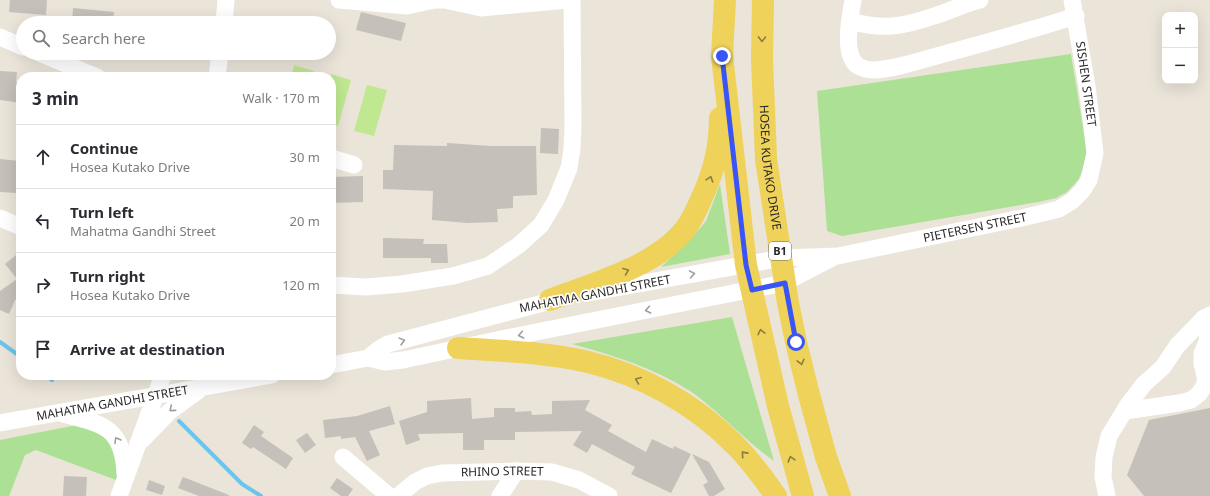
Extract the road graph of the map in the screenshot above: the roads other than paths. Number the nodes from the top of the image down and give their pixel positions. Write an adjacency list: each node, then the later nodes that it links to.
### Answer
1 (226, 0): 10 (street)
2 (338, 0): 3 (street)
3 (568, 0)
4 (572, 0): 28 (street)
5 (725, 0): 14 (main road)
6 (763, 0): 25 (main road, HOSEA KUTAKO DRIVE / B1, one-way to 25)
7 (854, 0): 11 (street)
8 (980, 0): 11 (street)
9 (1074, 8): 11 (street); 21 (street, SISHEN STREET)
10 (225, 16)
11 (850, 21)
12 (0, 37): 13 (street)
13 (16, 43)
14 (722, 56): 26 (main road); 30 (main road, one-way to 14)
15 (56, 60): 17 (street)
16 (219, 60): 18 (street)
17 (85, 72)
18 (218, 72)
19 (336, 160): 20 (street)
20 (354, 165)
21 (1092, 169): 24 (street, PIETERSEN STREET)
22 (0, 218): 23 (street)
23 (16, 225)
24 (838, 256): 25 (street, PIETERSEN STREET); 27 (street, PIETERSEN STREET)
25 (782, 258): 26 (street, MAHATMA GANDHI STREET); 27 (main road, HOSEA KUTAKO DRIVE / B1)
26 (746, 265): 29 (main road); 30 (street, MAHATMA GANDHI STREET, one-way to 26)
27 (785, 283): 29 (street, MAHATMA GANDHI STREET); 53 (main road, HOSEA KUTAKO DRIVE / B1, one-way to 53)
28 (336, 285)
29 (752, 290): 32 (street, MAHATMA GANDHI STREET, one-way to 32); 52 (main road, one-way to 29)
30 (550, 300): 33 (street, MAHATMA GANDHI STREET, one-way to 30)
31 (1207, 316): 39 (street); 39 (street)
32 (458, 348): 33 (street, MAHATMA GANDHI STREET); 51 (main road, one-way to 32)
33 (368, 358): 34 (street, MAHATMA GANDHI STREET)
34 (336, 364)
35 (161, 380): 38 (street)
36 (243, 380): 37 (street)
37 (205, 381): 38 (street, MAHATMA GANDHI STREET); 42 (street, one-way to 42)
38 (155, 395): 40 (street, MAHATMA GANDHI STREET); 42 (street)
39 (1125, 411): 54 (street)
40 (57, 412): 41 (street, MAHATMA GANDHI STREET); 45 (street, one-way to 40)
41 (0, 423)
42 (139, 443): 45 (street)
43 (343, 457): 47 (street)
44 (516, 471): 48 (street, RHINO STREET); 49 (street); 50 (street, RHINO STREET)
45 (125, 478): 46 (street)
46 (119, 496)
47 (389, 496)
48 (398, 496)
49 (500, 496)
50 (609, 496)
51 (776, 496)
52 (803, 496)
53 (840, 496)
54 (1107, 496)

